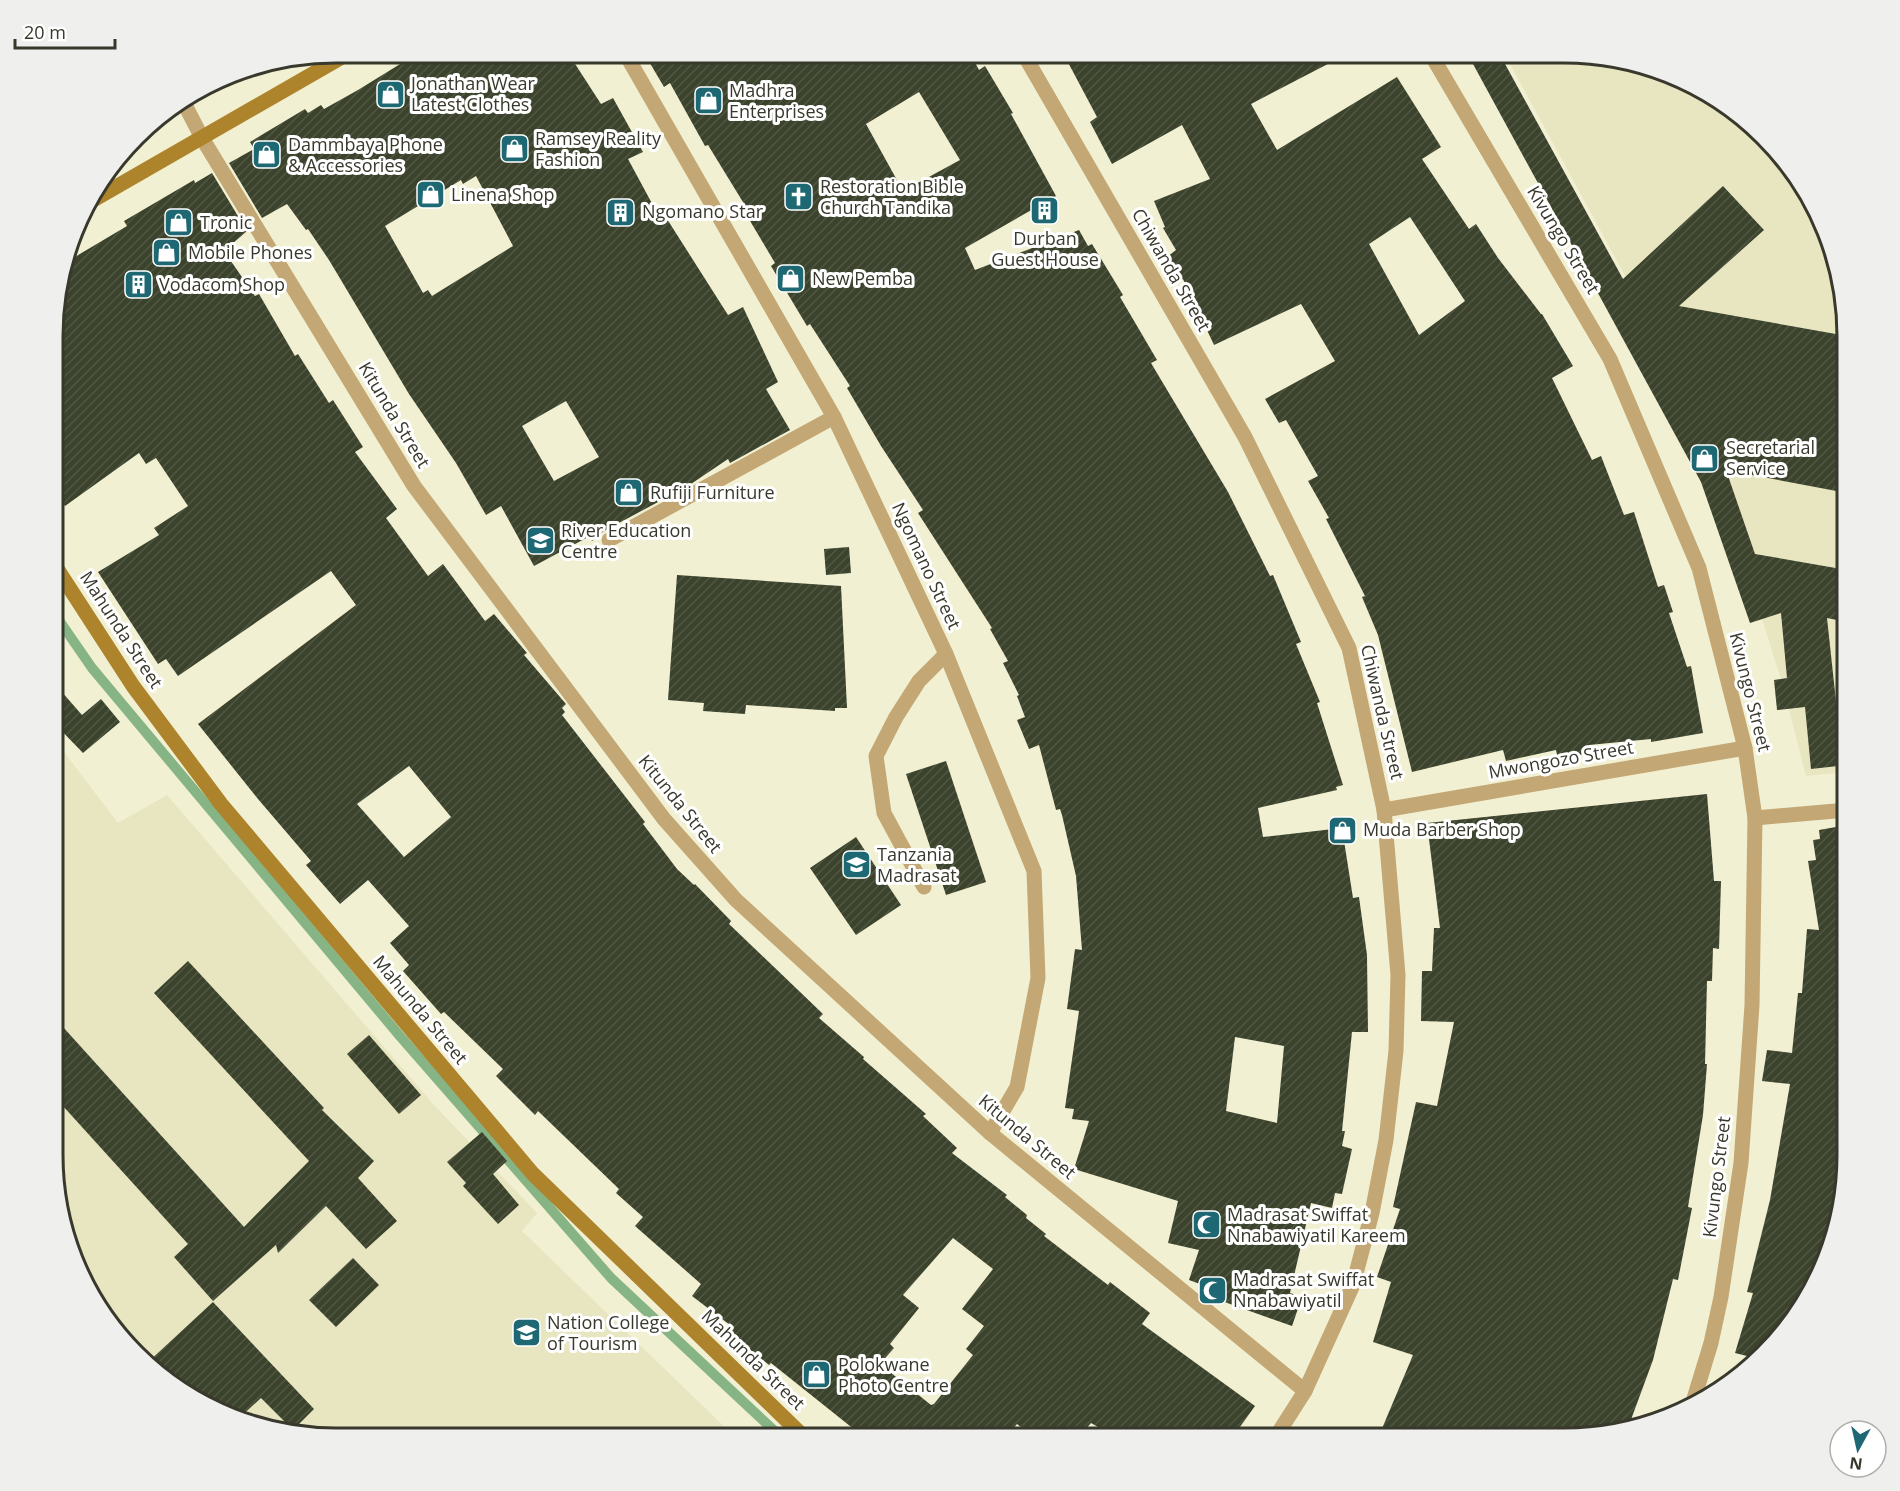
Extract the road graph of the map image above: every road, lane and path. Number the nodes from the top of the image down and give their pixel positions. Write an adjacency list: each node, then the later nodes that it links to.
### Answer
1 (330, 63): 6 (street)
2 (631, 63): 8 (street, Ngomano Street)
3 (1029, 63): 13 (street, Chiwanda Street)
4 (1436, 63): 12 (street, Kivungo Street)
5 (186, 108): 6 (street, Kitunda Street)
6 (202, 138): 7 (street); 17 (street, Kitunda Street)
7 (103, 194)
8 (834, 417): 9 (street); 11 (street, Ngomano Street)
9 (609, 540)
10 (63, 578): 20 (street, Mahunda Street)
11 (946, 654): 16 (street); 17 (street, Ngomano Street)
12 (1745, 748): 13 (street, Mwongozo Street); 15 (street, Kivungo Street)
13 (1384, 810): 18 (street, Chiwanda Street)
14 (1837, 811): 15 (street)
15 (1755, 818): 19 (street, Kivungo Street)
16 (924, 887)
17 (990, 1133): 18 (street, Kitunda Street)
18 (1305, 1391): 21 (street, Chiwanda Street)
19 (1696, 1394)
20 (795, 1428)
21 (1281, 1428)

